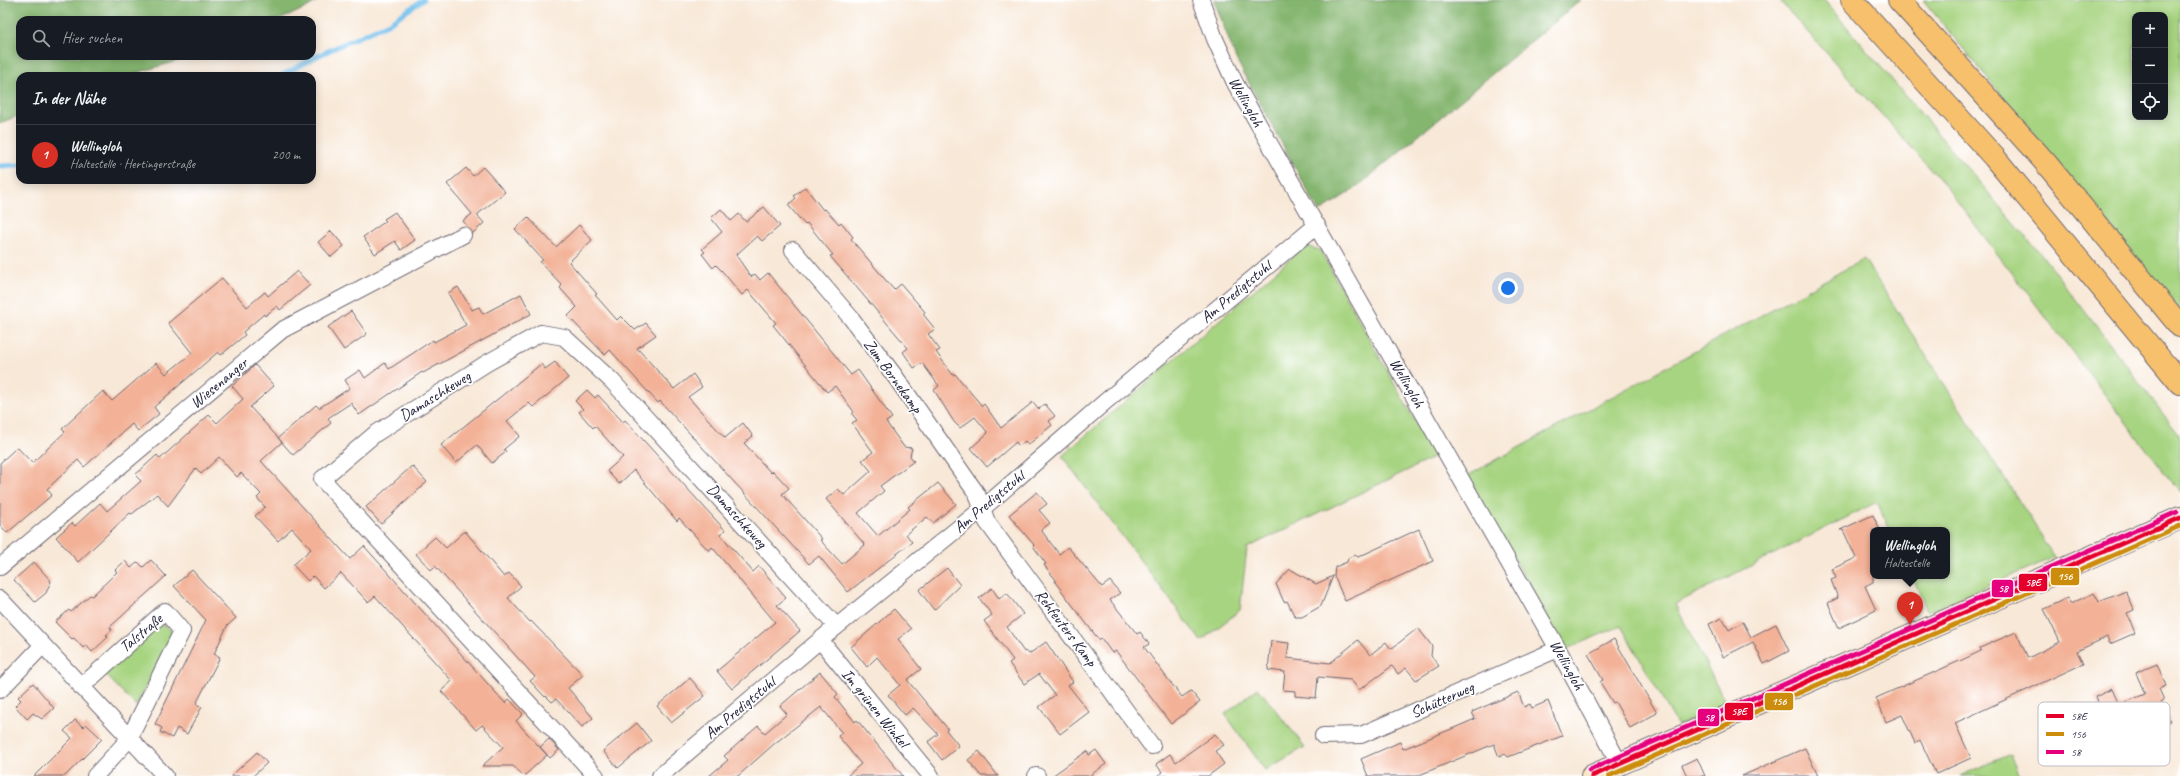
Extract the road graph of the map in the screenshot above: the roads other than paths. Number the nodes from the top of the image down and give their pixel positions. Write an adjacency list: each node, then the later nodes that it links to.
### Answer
1 (1201, 0): 4 (street, Wellingloh)
2 (1852, 0): 8 (highway)
3 (1899, 0): 7 (highway)
4 (1317, 225): 9 (street, Am Predigtstuhl); 16 (street, Wellingloh)
5 (463, 235): 11 (street, Wiesenanger)
6 (793, 250): 9 (street, Zum Bornekamp)
7 (2180, 326)
8 (2180, 383)
9 (982, 509): 13 (street, Am Predigtstuhl); 21 (street, Rehfeuters Kamp)
10 (2180, 518): 22 (street)
11 (0, 567)
12 (0, 598): 15 (street)
13 (836, 626): 14 (street, Am Predigtstuhl); 26 (street, Damaschkeweg)
14 (820, 640): 27 (street, Am Predigtstuhl); 28 (street, Im grünen Winkel)
15 (42, 645): 17 (street); 18 (street)
16 (1558, 649): 19 (street, Schütterweg); 22 (street, Wellingloh)
17 (81, 687): 20 (street); 20 (street, Talstraße)
18 (0, 690)
19 (1323, 736)
20 (129, 739): 24 (street); 25 (street)
21 (1152, 746)
22 (1619, 763): 23 (street)
23 (1597, 775)
24 (95, 776)
25 (165, 776)
26 (596, 776)
27 (660, 776)
28 (931, 776)

